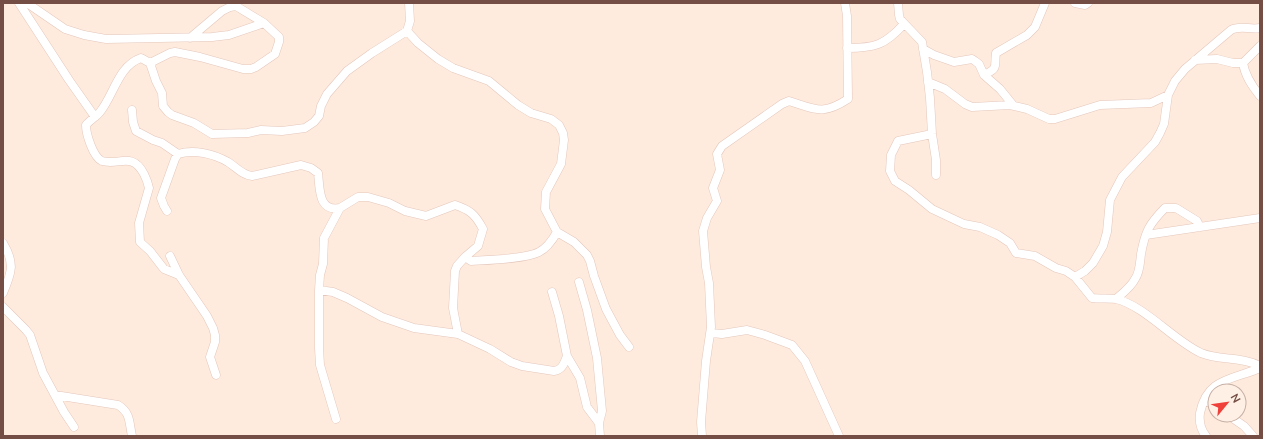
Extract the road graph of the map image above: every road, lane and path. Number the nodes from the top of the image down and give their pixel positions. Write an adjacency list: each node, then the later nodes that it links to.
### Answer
1 (19, 3): 26 (street)
2 (27, 3): 13 (street)
3 (409, 3): 12 (street)
4 (845, 3): 15 (street)
5 (1045, 3): 20 (street)
6 (1075, 3): 7 (street)
7 (1088, 3)
8 (899, 4): 10 (street)
9 (264, 23): 13 (street); 13 (street); 18 (street)
10 (904, 24): 15 (street); 16 (street)
11 (1260, 28): 17 (street)
12 (407, 31): 18 (street); 34 (street)
13 (190, 38)
14 (1260, 46): 19 (street)
15 (847, 48): 47 (street)
16 (923, 49): 20 (street); 21 (street)
17 (1195, 60): 19 (street); 22 (street)
18 (150, 63): 26 (street)
19 (1243, 63): 23 (street)
20 (984, 75): 24 (street)
21 (928, 82): 24 (street); 27 (street)
22 (1168, 95): 24 (street); 40 (street)
23 (1260, 96)
24 (1013, 105)
25 (132, 110): 28 (street)
26 (95, 117): 39 (street)
27 (932, 134): 29 (street); 40 (street)
28 (178, 154): 30 (street); 31 (street)
29 (936, 175)
30 (340, 208): 38 (street); 42 (street)
31 (167, 211)
32 (1260, 218): 33 (street)
33 (1200, 226): 35 (street); 35 (street)
34 (557, 232): 38 (street); 49 (street)
35 (1146, 235): 45 (street)
36 (3, 243): 44 (street)
37 (170, 256): 39 (street)
38 (465, 256): 48 (street)
39 (179, 275): 52 (street)
40 (1075, 277): 45 (street)
41 (579, 282): 56 (street)
42 (319, 290): 48 (street); 55 (street)
43 (552, 292): 50 (street)
44 (3, 293)
45 (1116, 299): 51 (street)
46 (3, 307): 53 (street)
47 (711, 333): 61 (street); 62 (street)
48 (458, 334): 50 (street)
49 (629, 347)
50 (567, 356): 56 (street)
51 (1260, 367): 54 (street)
52 (216, 375)
53 (55, 395): 58 (street); 59 (street)
54 (1205, 400): 63 (street)
55 (336, 419)
56 (599, 423): 60 (street)
57 (1240, 423): 64 (street)
58 (74, 428)
59 (132, 436)
60 (600, 436)
61 (702, 436)
62 (839, 436)
63 (1206, 436)
64 (1253, 436)

